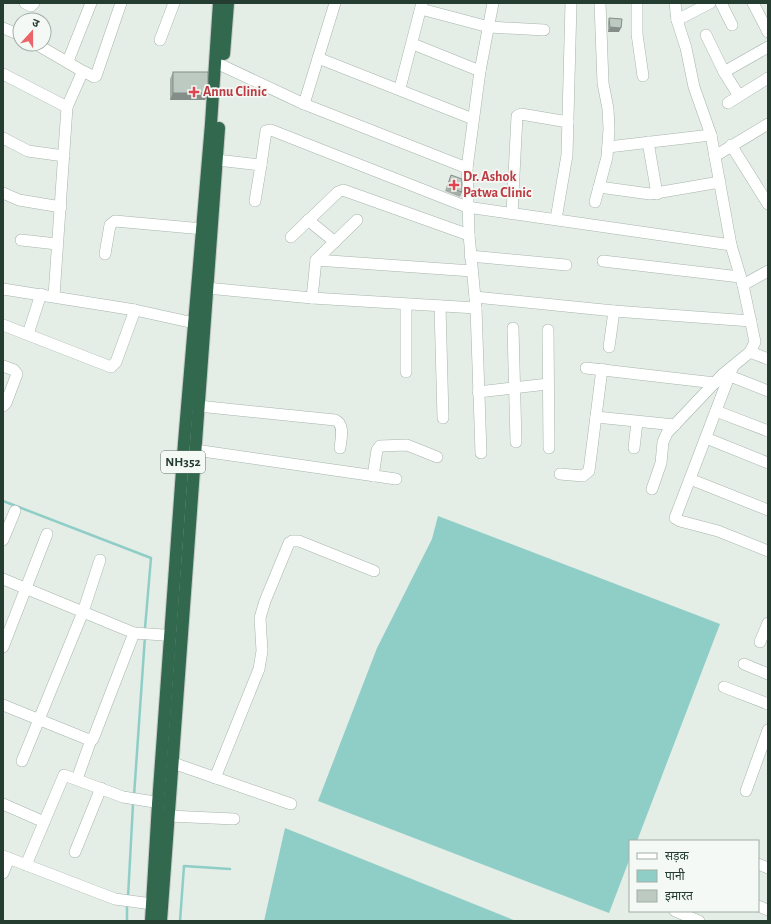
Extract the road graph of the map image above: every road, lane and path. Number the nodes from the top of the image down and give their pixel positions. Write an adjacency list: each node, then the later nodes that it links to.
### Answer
1 (25, 3): 2 (street)
2 (34, 3)
3 (121, 3): 33 (street)
4 (174, 3): 25 (street)
5 (219, 3): 31 (highway, NH352)
6 (228, 3): 31 (highway, NH352)
7 (335, 3): 29 (street)
8 (411, 3): 18 (street)
9 (493, 3): 21 (street)
10 (571, 3): 44 (street)
11 (600, 3): 50 (street)
12 (637, 3): 36 (street)
13 (675, 3): 19 (street)
14 (710, 3): 19 (street)
15 (721, 3): 20 (street)
16 (89, 4): 30 (street)
17 (757, 4): 23 (street)
18 (423, 5): 21 (street); 26 (street)
19 (677, 20): 46 (street)
20 (732, 25)
21 (489, 27): 22 (street); 32 (street)
22 (544, 30)
23 (768, 31)
24 (706, 35): 34 (street)
25 (160, 40)
26 (413, 44): 32 (street); 38 (street)
27 (768, 47): 34 (street)
28 (51, 52): 30 (street)
29 (318, 58): 38 (street); 41 (street)
30 (68, 61): 33 (street)
31 (220, 65): 41 (street); 53 (highway, NH352); 69 (highway, NH352)
32 (480, 71): 43 (street)
33 (84, 72): 42 (street)
34 (724, 72): 39 (street)
35 (3, 74): 42 (street)
36 (643, 76)
37 (768, 78): 39 (street)
38 (400, 88): 43 (street)
39 (739, 96): 40 (street)
40 (728, 103)
41 (304, 104): 55 (street)
42 (67, 107): 51 (street)
43 (473, 119): 55 (street)
44 (568, 122): 65 (street); 66 (street)
45 (768, 124): 49 (street)
46 (711, 135): 48 (street); 52 (street)
47 (3, 138): 51 (street)
48 (648, 142): 50 (street); 59 (street)
49 (732, 145): 52 (street); 62 (street)
50 (608, 147): 57 (street)
51 (64, 156): 63 (street)
52 (715, 156): 56 (street)
53 (217, 160): 54 (street); 84 (highway, NH352)
54 (261, 165): 60 (street); 64 (street)
55 (467, 168): 64 (street)
56 (720, 182): 59 (street); 75 (street)
57 (599, 187): 59 (street); 61 (street)
58 (3, 193): 63 (street)
59 (657, 194)
60 (255, 201)
61 (595, 202)
62 (768, 204)
63 (61, 207): 74 (street)
64 (468, 207): 65 (street); 70 (street)
65 (512, 214): 66 (street)
66 (556, 219): 75 (street)
67 (308, 220): 70 (street); 71 (street); 73 (street)
68 (357, 220): 73 (street)
69 (203, 229): 76 (street); 96 (highway, NH352)
70 (468, 235): 77 (street)
71 (291, 237)
72 (21, 240): 74 (street)
73 (335, 242): 78 (street)
74 (57, 244): 87 (street)
75 (731, 245): 83 (street)
76 (105, 254)
77 (470, 256): 80 (street); 82 (street)
78 (316, 260): 82 (street); 89 (street)
79 (603, 261): 83 (street)
80 (566, 265)
81 (768, 271): 83 (street)
82 (472, 272): 88 (street)
83 (742, 281): 95 (street)
84 (206, 288): 89 (street); 115 (highway, NH352)
85 (3, 289): 86 (street)
86 (41, 294): 87 (street); 100 (street)
87 (54, 296): 93 (street)
88 (475, 297): 92 (street); 94 (street)
89 (312, 298): 90 (street)
90 (406, 305): 91 (street); 108 (street)
91 (440, 306): 92 (street); 118 (street)
92 (476, 308): 113 (street)
93 (135, 310): 96 (street); 100 (street)
94 (614, 311): 95 (street); 101 (street)
95 (751, 321): 102 (street)
96 (194, 323): 124 (highway, NH352)
97 (3, 325): 100 (street)
98 (512, 328): 111 (street)
99 (548, 330): 110 (street)
100 (28, 334)
101 (609, 348)
102 (750, 352): 103 (street); 107 (street)
103 (768, 359)
104 (3, 366): 114 (street)
105 (586, 368): 106 (street)
106 (602, 369): 109 (street); 117 (street)
107 (732, 371): 109 (street); 112 (street); 116 (street)
108 (406, 372)
109 (715, 383): 120 (street)
110 (548, 384): 111 (street); 126 (street)
111 (515, 388): 113 (street); 123 (street)
112 (768, 391)
113 (478, 392): 128 (street)
114 (3, 406)
115 (198, 406): 124 (highway, NH352); 125 (street)
116 (716, 411): 121 (street); 122 (street)
117 (596, 417): 119 (street); 131 (street)
118 (443, 418)
119 (637, 422): 120 (street); 127 (street)
120 (675, 425): 135 (street)
121 (768, 431)
122 (706, 438): 130 (street); 134 (street)
123 (516, 442)
124 (192, 445): 132 (street); 148 (highway, NH352)
125 (340, 448)
126 (550, 448)
127 (634, 448)
128 (480, 453)
129 (437, 457): 132 (street)
130 (768, 463)
131 (560, 474)
132 (373, 476): 133 (street)
133 (396, 479)
134 (690, 479): 136 (street); 140 (street)
135 (652, 489)
136 (768, 510)
137 (15, 511): 139 (street)
138 (47, 534): 144 (street)
139 (3, 540)
140 (768, 550)
141 (100, 560): 145 (street)
142 (374, 571): 161 (street)
143 (3, 579): 144 (street)
144 (26, 589): 145 (street); 150 (street)
145 (83, 612): 147 (street); 156 (street)
146 (768, 623): 149 (street)
147 (134, 633): 148 (street); 158 (street)
148 (176, 636): 160 (highway, NH352); 167 (highway, NH352)
149 (760, 642)
150 (3, 647)
151 (744, 664): 152 (street)
152 (768, 674)
153 (724, 687): 154 (street)
154 (768, 704)
155 (3, 705): 156 (street)
156 (39, 718): 158 (street); 159 (street)
157 (768, 730): 164 (street)
158 (91, 740): 162 (street)
159 (22, 761)
160 (173, 763): 161 (street); 167 (highway, NH352)
161 (215, 778): 166 (street)
162 (77, 779): 163 (street); 169 (street)
163 (101, 788): 167 (street); 170 (street)
164 (746, 792)
165 (3, 804): 169 (street)
166 (291, 804)
167 (166, 808): 168 (street); 174 (highway, NH352); 177 (highway, NH352)
168 (234, 819)
169 (44, 822): 172 (street)
170 (76, 852)
171 (6, 857): 172 (street); 173 (street)
172 (26, 865): 174 (street)
173 (3, 873)
174 (152, 904): 176 (highway, NH352)
175 (677, 912): 178 (street)
176 (151, 921)
177 (161, 921)
178 (699, 921)

